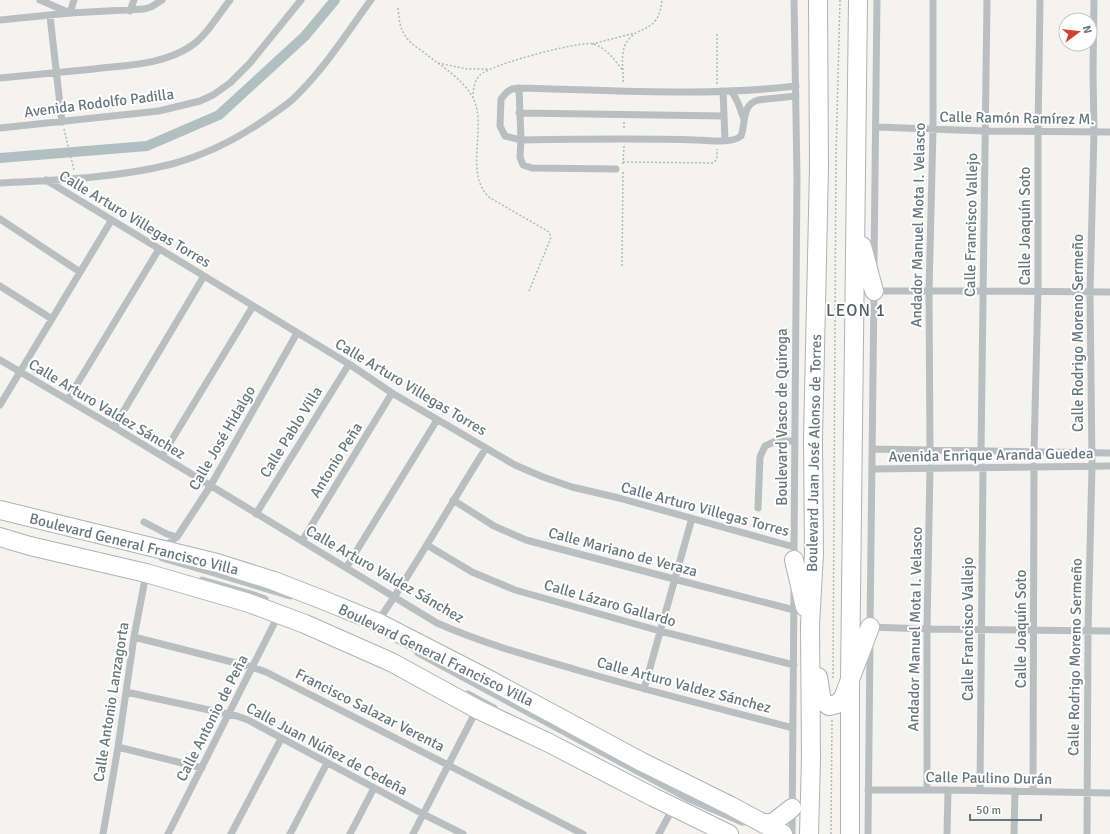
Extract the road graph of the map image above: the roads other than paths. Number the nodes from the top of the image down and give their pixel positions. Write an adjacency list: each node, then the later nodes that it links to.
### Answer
1 (40, 0): 17 (street)
2 (74, 0): 17 (street)
3 (134, 0): 16 (street)
4 (162, 0): 16 (street)
5 (230, 0): 20 (street)
6 (301, 0): 30 (street, Avenida Rodolfo Padilla)
7 (371, 0): 41 (street)
8 (794, 0): 22 (street, Boulevard Vasco de Quiroga)
9 (818, 0): 108 (main road, Boulevard Juan José Alonso de Torres)
10 (858, 0): 45 (main road)
11 (877, 0): 32 (street)
12 (933, 0): 33 (street, Andador Manuel Mota I. Velasco)
13 (987, 0): 34 (street, Calle Francisco Vallejo)
14 (1040, 0): 35 (street, Calle Joaquín Soto)
15 (1094, 0): 36 (street, Calle Rodrigo Moreno Sermeño)
16 (130, 11): 17 (street)
17 (70, 14): 18 (street)
18 (50, 16): 19 (street); 20 (street)
19 (0, 20)
20 (56, 73): 21 (street); 30 (street)
21 (0, 78)
22 (796, 86): 25 (street); 26 (street, Boulevard Vasco de Quiroga)
23 (520, 88): 24 (street); 27 (street); 38 (street)
24 (723, 91): 25 (street); 28 (street)
25 (731, 91): 29 (street)
26 (796, 96): 29 (street); 67 (street, Boulevard Vasco de Quiroga)
27 (519, 113): 28 (street); 38 (street)
28 (724, 116): 39 (street)
29 (744, 119): 39 (street)
30 (62, 122): 31 (street, Avenida Rodolfo Padilla)
31 (0, 128)
32 (876, 128): 33 (street, Calle Ramón Ramírez M.); 51 (street)
33 (933, 130): 34 (street, Calle Ramón Ramírez M.); 52 (street, Andador Manuel Mota I. Velasco)
34 (986, 132): 35 (street, Calle Ramón Ramírez M.); 50 (street, Calle Francisco Vallejo)
35 (1038, 132): 36 (street, Calle Ramón Ramírez M.); 53 (street, Calle Joaquín Soto)
36 (1094, 132): 37 (street, Calle Ramón Ramírez M.); 54 (street, Calle Rodrigo Moreno Sermeño)
37 (1110, 132)
38 (521, 140): 39 (street); 40 (street)
39 (721, 140)
40 (616, 169)
41 (46, 180): 42 (street); 44 (street, Calle Arturo Villegas Torres)
42 (0, 183)
43 (0, 219): 47 (street)
44 (111, 221): 46 (street, Calle Arturo Villegas Torres); 47 (street)
45 (856, 221): 51 (main road); 121 (main road)
46 (160, 249): 48 (street, Calle Arturo Villegas Torres); 63 (street)
47 (80, 272): 57 (street)
48 (204, 276): 56 (street, Calle Arturo Villegas Torres); 66 (street)
49 (0, 286): 57 (street)
50 (984, 290): 52 (street); 53 (street); 71 (street, Calle Francisco Vallejo)
51 (874, 291): 52 (street); 69 (street)
52 (929, 291): 70 (street, Andador Manuel Mota I. Velasco)
53 (1038, 291): 54 (street); 72 (street, Calle Joaquín Soto)
54 (1090, 292): 55 (street); 73 (street, Calle Rodrigo Moreno Sermeño)
55 (1110, 292)
56 (253, 306): 58 (street, Calle Arturo Villegas Torres); 75 (street)
57 (52, 319): 61 (street)
58 (297, 333): 60 (street, Calle Arturo Villegas Torres); 82 (street, Calle José Hidalgo)
59 (0, 360): 61 (street, Calle Arturo Valdez Sánchez)
60 (349, 364): 62 (street, Calle Arturo Villegas Torres); 86 (street, Calle Pablo Villa)
61 (20, 372): 63 (street, Calle Arturo Valdez Sánchez); 64 (street)
62 (392, 393): 65 (street, Calle Arturo Villegas Torres); 92 (street, Antonio Peña)
63 (68, 399): 66 (street, Calle Arturo Valdez Sánchez)
64 (0, 405)
65 (437, 420): 68 (street, Calle Arturo Villegas Torres); 97 (street)
66 (114, 427): 75 (street, Calle Arturo Valdez Sánchez)
67 (794, 441): 84 (street); 95 (street, Boulevard Vasco de Quiroga)
68 (486, 448): 83 (street); 87 (street, Calle Arturo Villegas Torres)
69 (872, 449): 70 (street, Avenida Enrique Aranda Guedea); 81 (street)
70 (930, 450): 71 (street, Avenida Enrique Aranda Guedea)
71 (981, 451): 72 (street, Avenida Enrique Aranda Guedea)
72 (1034, 452): 73 (street, Avenida Enrique Aranda Guedea)
73 (1091, 453): 74 (street, Avenida Enrique Aranda Guedea); 77 (street, Calle Rodrigo Moreno Sermeño)
74 (1110, 453)
75 (162, 456): 82 (street, Calle Arturo Valdez Sánchez)
76 (1034, 466): 77 (street, Avenida Enrique Aranda Guedea); 79 (street, Avenida Enrique Aranda Guedea); 113 (street, Calle Joaquín Soto)
77 (1092, 466): 78 (street, Avenida Enrique Aranda Guedea); 114 (street, Calle Rodrigo Moreno Sermeño)
78 (1110, 466)
79 (982, 467): 80 (street, Avenida Enrique Aranda Guedea); 111 (street, Calle Francisco Vallejo)
80 (930, 468): 81 (street, Avenida Enrique Aranda Guedea); 110 (street, Andador Manuel Mota I. Velasco)
81 (872, 469): 109 (street)
82 (211, 485): 86 (street, Calle Arturo Valdez Sánchez); 91 (street, Calle José Hidalgo)
83 (453, 500): 93 (street); 100 (street, Calle Mariano de Veraza)
84 (758, 508)
85 (0, 510): 94 (main road, Boulevard General Francisco Villa)
86 (256, 514): 92 (street, Calle Arturo Valdez Sánchez)
87 (692, 518): 95 (street, Calle Arturo Villegas Torres); 100 (street)
88 (144, 522): 91 (street)
89 (0, 530): 90 (street)
90 (4, 534): 98 (main road, Boulevard General Francisco Villa)
91 (177, 537): 94 (street, Calle José Hidalgo)
92 (302, 541): 97 (street, Calle Arturo Valdez Sánchez)
93 (427, 545): 101 (street); 112 (street, Calle Lázaro Gallardo)
94 (160, 553): 102 (street); 107 (main road, Boulevard General Francisco Villa)
95 (794, 553): 105 (street, Boulevard Vasco de Quiroga); 108 (main road)
96 (124, 560): 98 (street)
97 (346, 568): 101 (street, Calle Arturo Valdez Sánchez)
98 (154, 572): 104 (main road, Boulevard General Francisco Villa); 116 (street, Calle Antonio Lanzagorta)
99 (198, 579): 104 (street)
100 (674, 580): 105 (street, Calle Mariano de Veraza); 112 (street)
101 (394, 597): 107 (street); 123 (street, Calle Arturo Valdez Sánchez)
102 (298, 599)
103 (313, 604): 106 (street)
104 (276, 608): 120 (street, Calle Antonio de Peña); 126 (main road, Boulevard General Francisco Villa)
105 (794, 610): 119 (street, Boulevard Vasco de Quiroga)
106 (335, 613)
107 (377, 622): 146 (main road, Boulevard General Francisco Villa)
108 (810, 625): 121 (main road); 162 (main road, Boulevard Juan José Alonso de Torres)
109 (870, 627): 110 (street); 121 (main road); 138 (street)
110 (927, 630): 111 (street); 139 (street, Andador Manuel Mota I. Velasco)
111 (981, 630): 113 (street); 141 (street, Calle Francisco Vallejo)
112 (660, 631): 119 (street, Calle Lázaro Gallardo); 123 (street)
113 (1034, 631): 114 (street); 143 (street, Calle Joaquín Soto)
114 (1088, 631): 115 (street); 144 (street, Calle Rodrigo Moreno Sermeño)
115 (1110, 631)
116 (134, 637): 120 (street, Francisco Salazar Verenta); 125 (street, Calle Antonio Lanzagorta)
117 (378, 648): 122 (street)
118 (410, 649): 146 (street)
119 (794, 665): 130 (street, Boulevard Vasco de Quiroga)
120 (252, 667): 128 (street, Calle Antonio de Peña); 135 (street, Francisco Salazar Verenta)
121 (850, 680): 163 (main road)
122 (443, 682)
123 (644, 689): 130 (street, Calle Arturo Valdez Sánchez)
124 (462, 691): 127 (street)
125 (126, 692): 128 (street, Calle Juan Núñez de Cedeña); 133 (street, Calle Antonio Lanzagorta)
126 (477, 708): 132 (main road, Boulevard General Francisco Villa); 135 (street)
127 (502, 711)
128 (230, 714): 131 (street, Calle Juan Núñez de Cedeña); 136 (street, Calle Antonio de Peña)
129 (521, 722): 132 (street)
130 (793, 728): 147 (street, Boulevard Vasco de Quiroga)
131 (281, 739): 134 (street, Calle Juan Núñez de Cedeña); 152 (street)
132 (549, 743): 146 (main road, Boulevard General Francisco Villa)
133 (118, 748): 136 (street); 150 (street, Calle Antonio Lanzagorta)
134 (327, 763): 137 (street, Calle Juan Núñez de Cedeña); 153 (street)
135 (448, 765): 148 (street); 157 (street, Francisco Salazar Verenta)
136 (202, 768): 151 (street, Calle Antonio de Peña)
137 (374, 788): 148 (street, Calle Juan Núñez de Cedeña); 154 (street)
138 (868, 790): 139 (street, Calle Paulino Durán); 164 (street)
139 (927, 790): 140 (street, Calle Paulino Durán)
140 (948, 790): 141 (street, Calle Paulino Durán); 165 (street)
141 (980, 790): 142 (street, Calle Paulino Durán)
142 (1015, 791): 143 (street, Calle Paulino Durán); 166 (street)
143 (1033, 792): 144 (street, Calle Paulino Durán)
144 (1087, 793): 145 (street, Calle Paulino Durán); 167 (street, Calle Rodrigo Moreno Sermeño)
145 (1110, 793)
146 (682, 795): 149 (main road, Boulevard General Francisco Villa); 158 (street); 159 (main road, Boulevard General Francisco Villa)
147 (792, 808): 149 (main road); 161 (street, Boulevard Vasco de Quiroga)
148 (423, 814): 155 (street); 156 (street, Calle Juan Núñez de Cedeña)
149 (761, 822): 160 (main road, Boulevard General Francisco Villa)
150 (103, 834)
151 (168, 834)
152 (231, 834)
153 (290, 834)
154 (350, 834)
155 (412, 834)
156 (463, 834)
157 (583, 834)
158 (659, 834)
159 (729, 834)
160 (783, 834)
161 (792, 834)
162 (810, 834)
163 (850, 834)
164 (868, 834)
165 (946, 834)
166 (1014, 834)
167 (1087, 834)

